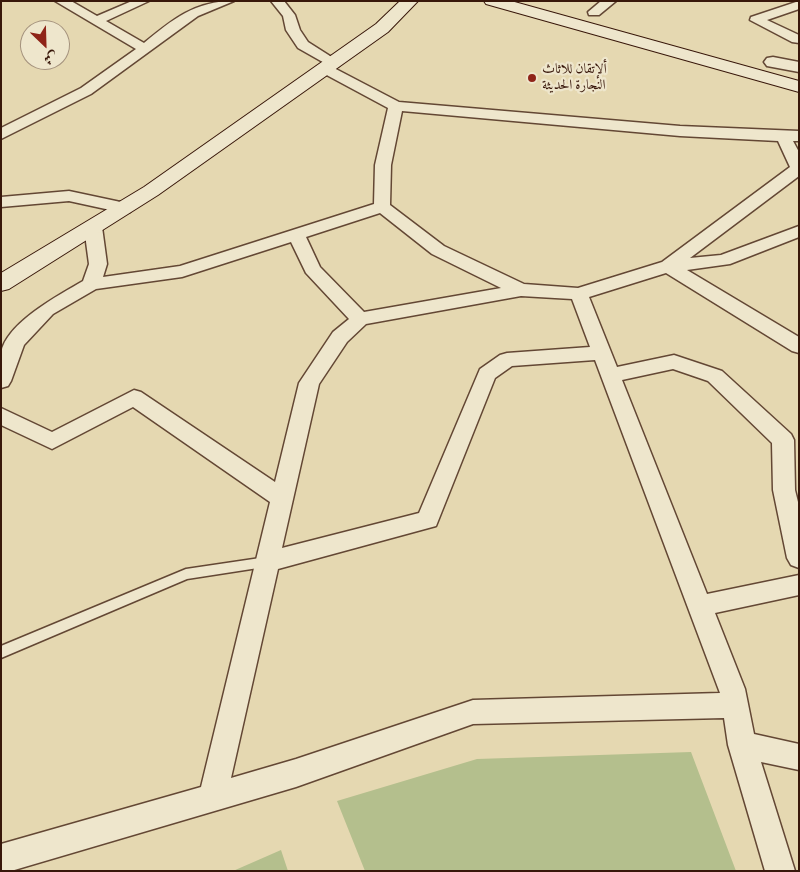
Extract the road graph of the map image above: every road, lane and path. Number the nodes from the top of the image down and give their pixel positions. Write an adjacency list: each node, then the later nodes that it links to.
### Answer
1 (61, 1): 11 (street)
2 (143, 1): 11 (street)
3 (228, 1): 14 (street)
4 (276, 1): 16 (street)
5 (410, 1): 16 (main road)
6 (492, 1): 18 (main road)
7 (610, 1): 10 (street)
8 (799, 5): 13 (street)
9 (575, 7): 10 (main road)
10 (594, 12): 12 (main road)
11 (96, 21): 14 (street)
12 (669, 33)
13 (797, 39)
14 (145, 49): 20 (street)
15 (754, 57): 17 (main road)
16 (330, 66): 19 (street); 24 (main road)
17 (799, 69)
18 (793, 86)
19 (396, 106): 21 (street); 23 (street)
20 (1, 134)
21 (791, 137): 28 (street)
22 (1, 202): 24 (street)
23 (382, 207): 27 (street); 31 (street)
24 (124, 208): 25 (main road)
25 (93, 227): 29 (main road); 30 (street)
26 (799, 231): 28 (street)
27 (296, 234): 30 (street); 33 (street)
28 (668, 266): 32 (street); 34 (street)
29 (1, 284)
30 (91, 284): 37 (street)
31 (521, 290): 32 (street); 33 (street)
32 (579, 294): 35 (street)
33 (360, 318): 40 (street)
34 (799, 346)
35 (603, 353): 36 (street); 42 (street)
36 (612, 375): 39 (street); 44 (street)
37 (1, 381)
38 (1, 416): 40 (street)
39 (791, 437): 41 (street)
40 (282, 498): 42 (street)
41 (799, 558)
42 (267, 562): 45 (lane); 49 (street)
43 (799, 585): 44 (street)
44 (700, 606): 46 (street)
45 (1, 652)
46 (734, 705): 47 (street); 49 (street)
47 (742, 745): 48 (street); 51 (street)
48 (799, 757)
49 (213, 797): 50 (street)
50 (1, 860)
51 (780, 871)

